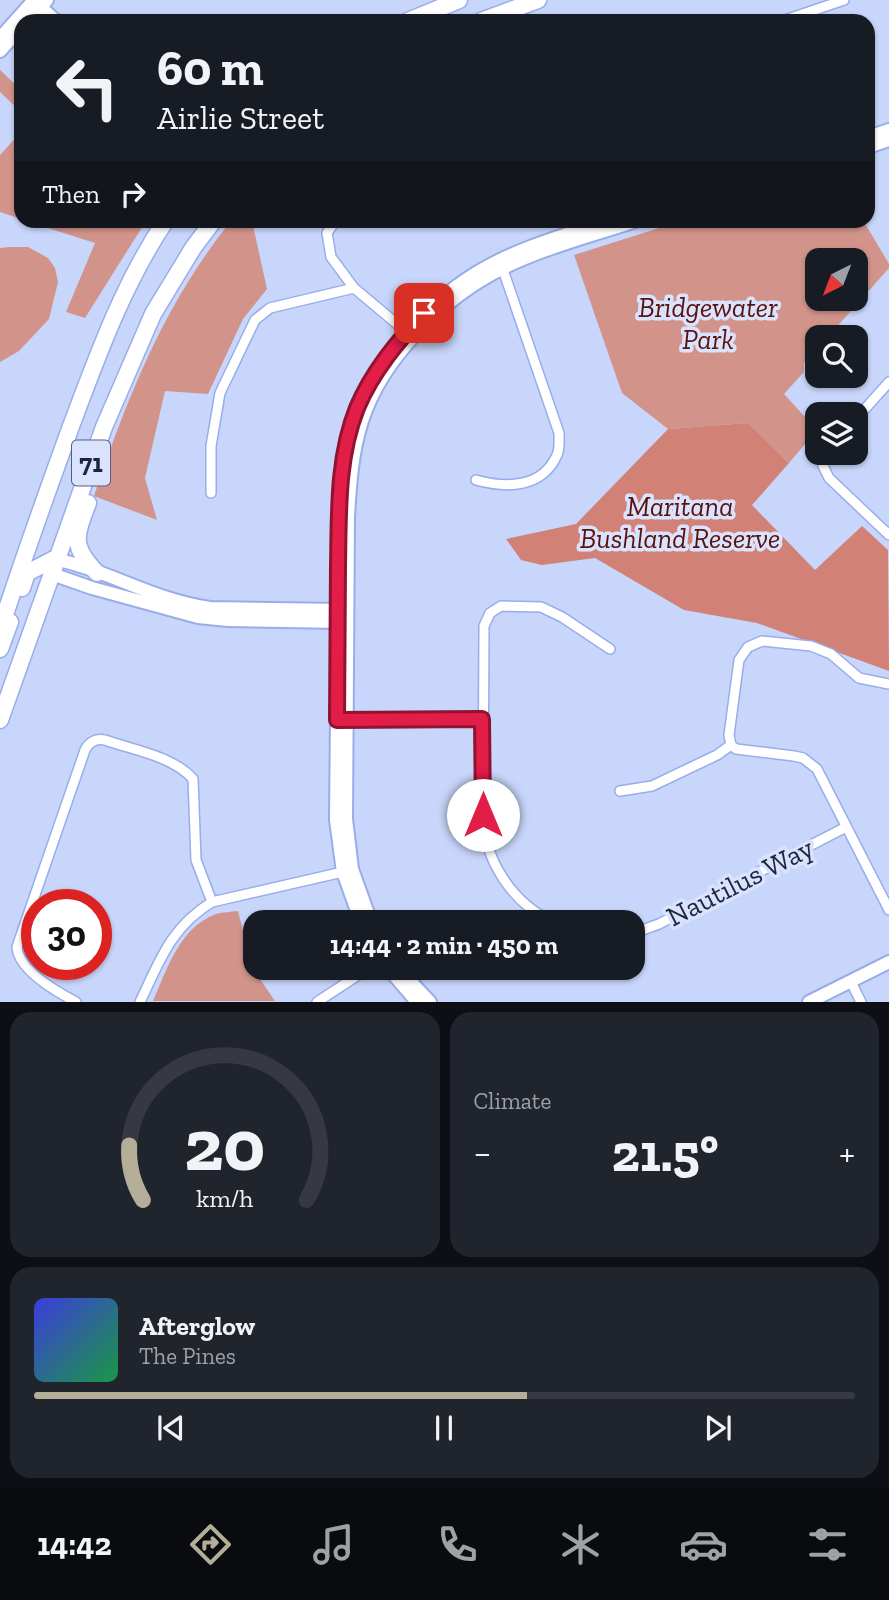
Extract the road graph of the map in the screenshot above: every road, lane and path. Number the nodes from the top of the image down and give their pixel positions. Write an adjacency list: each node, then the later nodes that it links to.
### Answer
1 (459, 0): 4 (highway)
2 (538, 0): 5 (highway)
3 (844, 0): 6 (street)
4 (425, 14)
5 (500, 14)
6 (803, 14)
7 (14, 27): 9 (street)
8 (14, 36): 10 (street)
9 (0, 38)
10 (0, 51)
11 (150, 228): 17 (highway)
12 (161, 228): 17 (highway, 71)
13 (208, 228): 23 (highway, 71)
14 (330, 228): 19 (street)
15 (587, 228): 18 (street)
16 (615, 228): 18 (street)
17 (150, 244): 27 (highway, 71)
18 (501, 264): 20 (street); 25 (street)
19 (354, 288): 20 (street); 26 (street)
20 (410, 335): 31 (street)
21 (889, 382): 22 (street)
22 (868, 405)
23 (96, 449): 29 (highway, 71); 30 (highway)
24 (822, 465): 28 (street)
25 (475, 480)
26 (211, 493)
27 (38, 517): 29 (highway); 32 (highway, 71)
28 (889, 535)
29 (52, 564): 30 (street); 31 (street); 33 (highway); 37 (highway, 71)
30 (97, 573): 31 (street)
31 (342, 616): 38 (street)
32 (0, 630)
33 (0, 649)
34 (610, 649): 36 (street)
35 (889, 684): 39 (street)
36 (482, 719): 38 (street); 46 (street)
37 (0, 720)
38 (342, 720): 42 (street)
39 (731, 745): 40 (street); 41 (street)
40 (620, 791)
41 (846, 827): 47 (street); 48 (street, Nautilus Way)
42 (347, 871): 43 (street); 44 (street); 45 (street)
43 (212, 902): 55 (street); 56 (street)
44 (358, 910)
45 (365, 910)
46 (533, 910)
47 (889, 910)
48 (645, 929)
49 (889, 962): 54 (street)
50 (889, 971): 54 (street)
51 (351, 980): 57 (street)
52 (398, 980): 58 (street)
53 (409, 980): 59 (street)
54 (852, 985): 60 (street); 61 (street); 62 (street)
55 (76, 1002)
56 (140, 1002)
57 (317, 1002)
58 (417, 1002)
59 (430, 1002)
60 (809, 1002)
61 (829, 1002)
62 (861, 1002)

